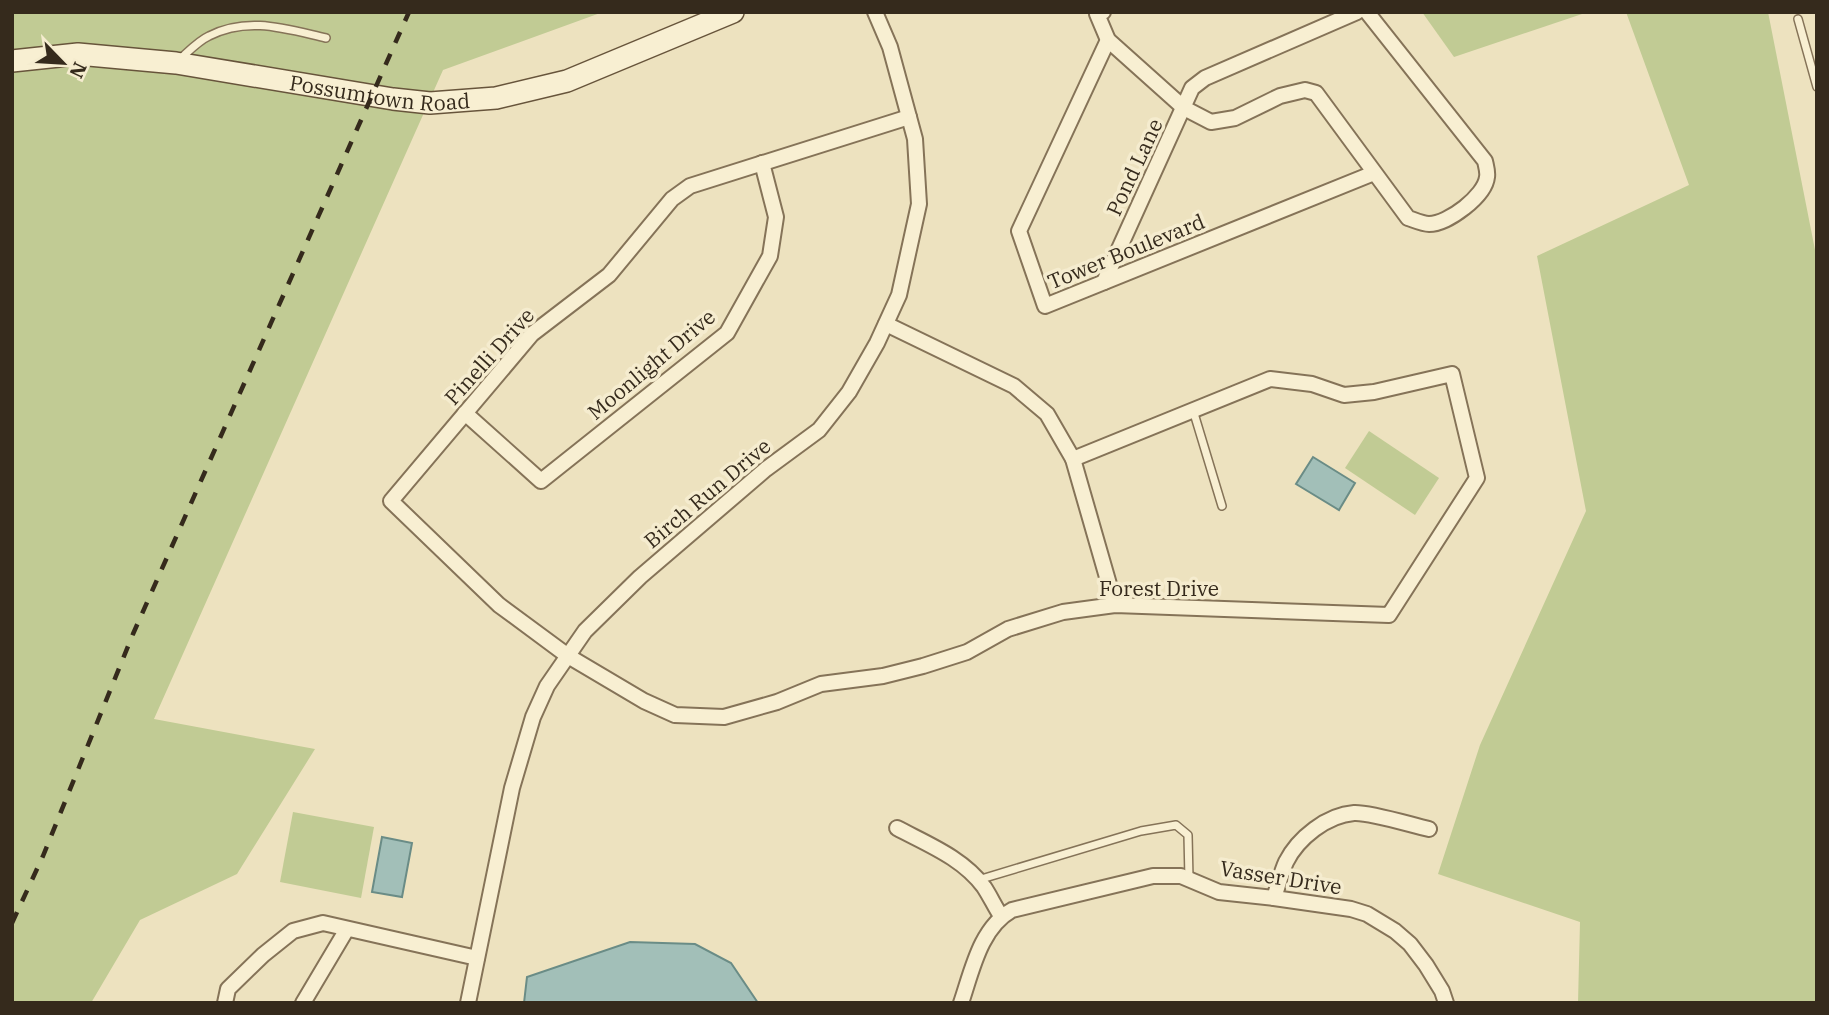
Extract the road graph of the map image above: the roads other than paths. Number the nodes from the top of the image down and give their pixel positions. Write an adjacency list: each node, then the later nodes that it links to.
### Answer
1 (733, 12): 10 (main road, Possumtown Road)
2 (876, 12): 13 (street, Birch Run Drive)
3 (1357, 12): 12 (street, Pond Lane)
4 (1367, 12): 15 (street)
5 (1098, 13): 8 (street)
6 (1798, 19): 11 (lane)
7 (326, 38): 10 (lane)
8 (1108, 40): 12 (street); 16 (street, Tower Boulevard)
9 (12, 61): 10 (main road, Possumtown Road)
10 (176, 63)
11 (1817, 87)
12 (1184, 108): 15 (street); 16 (street, Pond Lane)
13 (909, 117): 14 (street, Pinelli Drive); 17 (street, Birch Run Drive)
14 (762, 163): 19 (street, Pinelli Drive); 19 (street, Moonlight Drive)
15 (1374, 173): 16 (street, Tower Boulevard)
16 (1104, 282)
17 (886, 324): 20 (street); 23 (street, Birch Run Drive)
18 (1193, 411): 20 (street); 21 (lane); 22 (street, Forest Drive)
19 (465, 413): 23 (street, Pinelli Drive)
20 (1073, 459): 22 (street)
21 (1222, 506)
22 (1115, 605): 23 (street, Forest Drive)
23 (568, 656): 31 (street, Birch Run Drive)
24 (897, 828): 27 (street)
25 (1429, 829): 28 (street)
26 (1189, 879): 27 (lane); 28 (street, Vasser Drive); 29 (street, Vasser Drive)
27 (978, 880): 29 (street)
28 (1274, 898): 36 (street, Vasser Drive)
29 (1001, 916): 35 (street)
30 (347, 929): 31 (street); 32 (street); 33 (street)
31 (477, 958): 34 (street, Birch Run Drive)
32 (225, 1003)
33 (303, 1003)
34 (468, 1003)
35 (961, 1003)
36 (1446, 1003)

